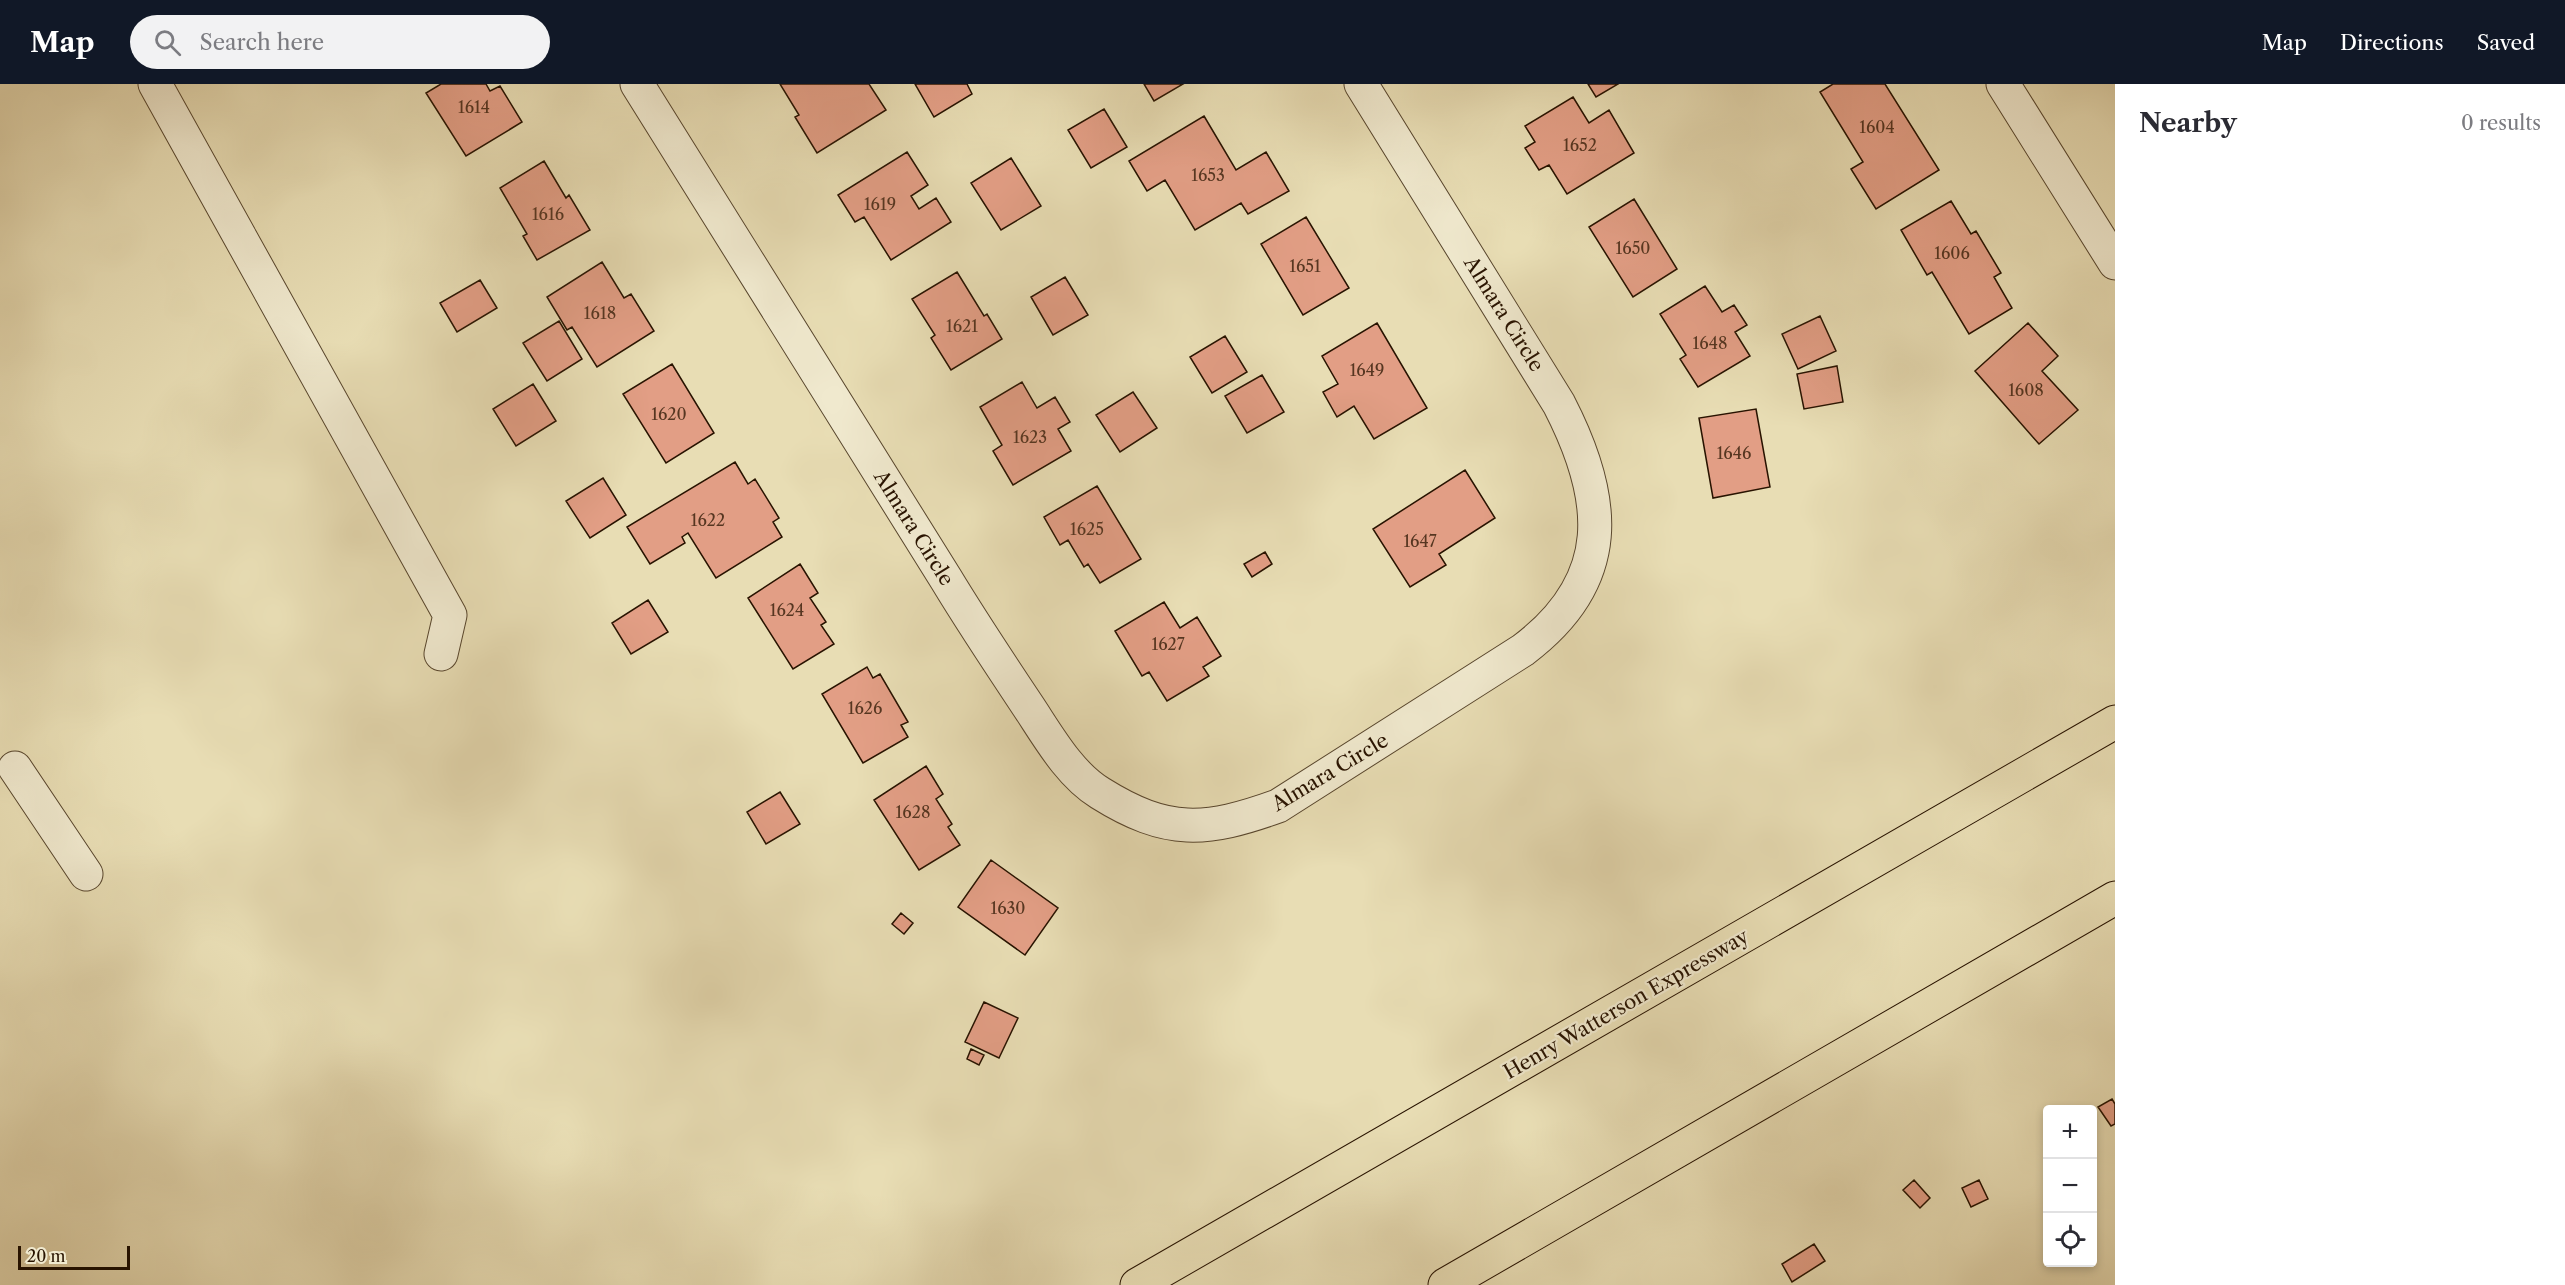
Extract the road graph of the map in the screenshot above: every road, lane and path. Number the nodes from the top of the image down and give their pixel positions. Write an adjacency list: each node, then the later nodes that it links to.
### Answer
1 (155, 84): 6 (street)
2 (637, 84): 3 (street, Almara Circle)
3 (1361, 84)
4 (2002, 84): 5 (street)
5 (2115, 263)
6 (441, 654)
7 (2115, 722): 11 (highway, Henry Watterson Expressway)
8 (15, 768): 9 (street)
9 (86, 874)
10 (2115, 898): 12 (highway)
11 (1137, 1285)
12 (1445, 1285)

